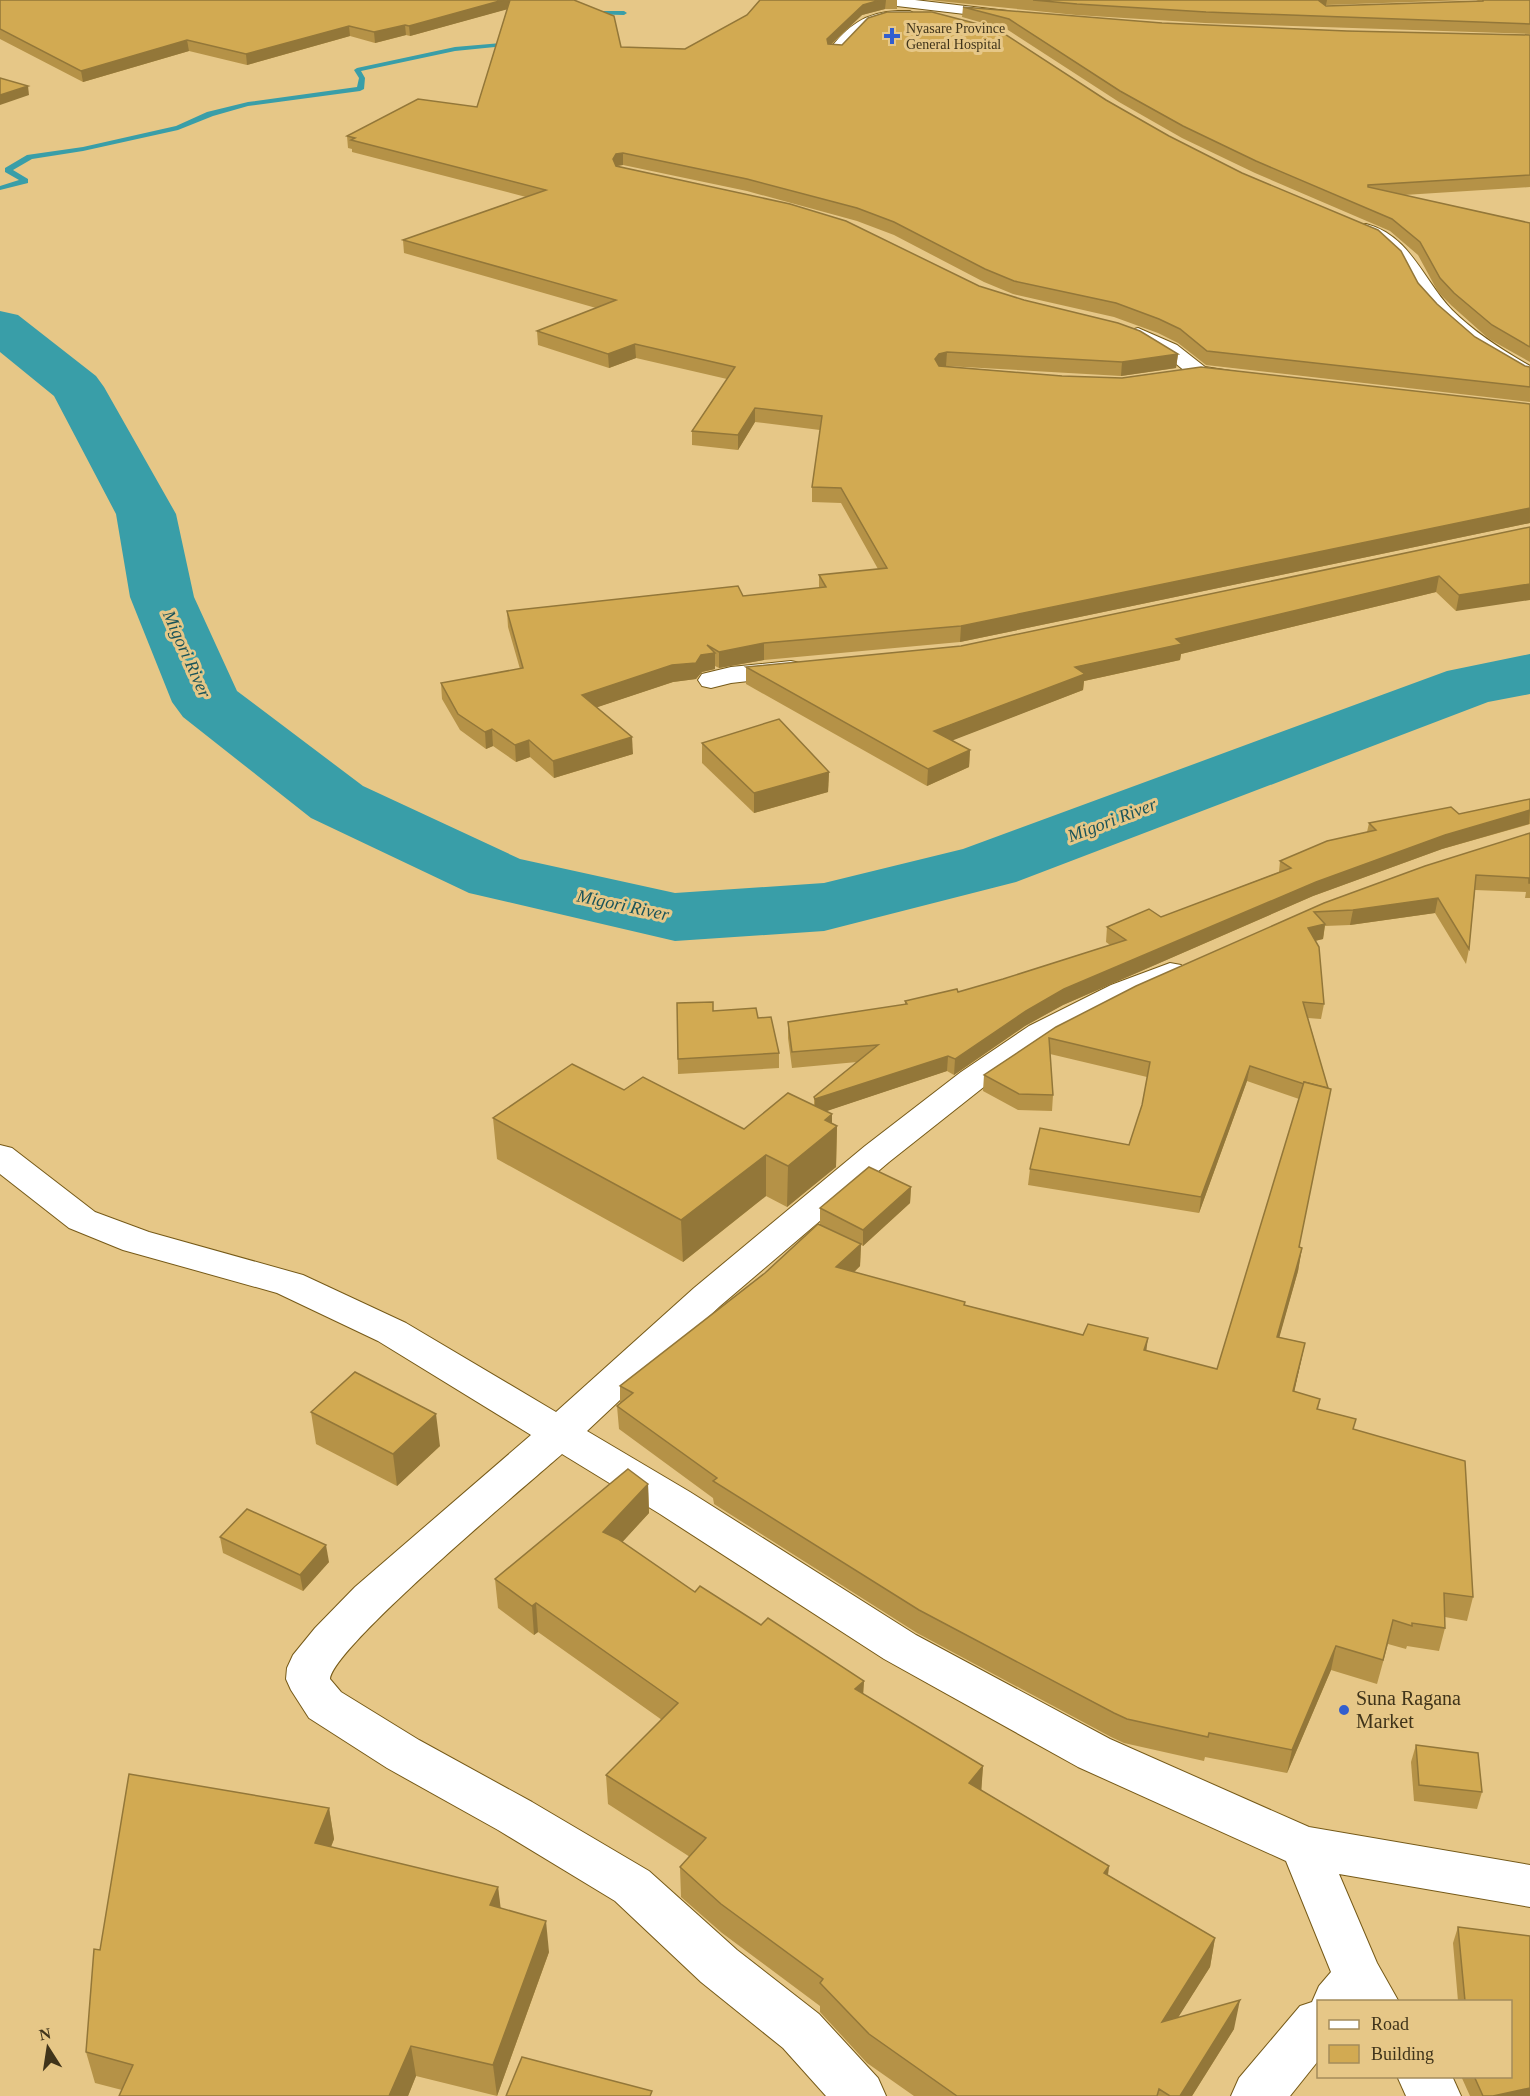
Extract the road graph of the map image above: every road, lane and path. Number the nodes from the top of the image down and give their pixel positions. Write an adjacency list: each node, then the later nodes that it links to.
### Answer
1 (880, 0): 2 (street)
2 (937, 12): 3 (street); 4 (street); 5 (street)
3 (1027, 17)
4 (985, 29)
5 (835, 51)
6 (1351, 222): 9 (street)
7 (1118, 327): 8 (street)
8 (1199, 373): 10 (street); 11 (street)
9 (1530, 374)
10 (1169, 377)
11 (1254, 379)
12 (814, 667): 13 (street)
13 (711, 680)
14 (1195, 961): 16 (street)
15 (0, 1156): 16 (street)
16 (560, 1432): 17 (street); 22 (street)
17 (1304, 1847): 18 (street); 19 (street)
18 (1530, 1886)
19 (1356, 1993)
20 (1317, 2024): 23 (street)
21 (1424, 2078): 24 (street)
22 (860, 2096)
23 (1257, 2096)
24 (1435, 2096)

